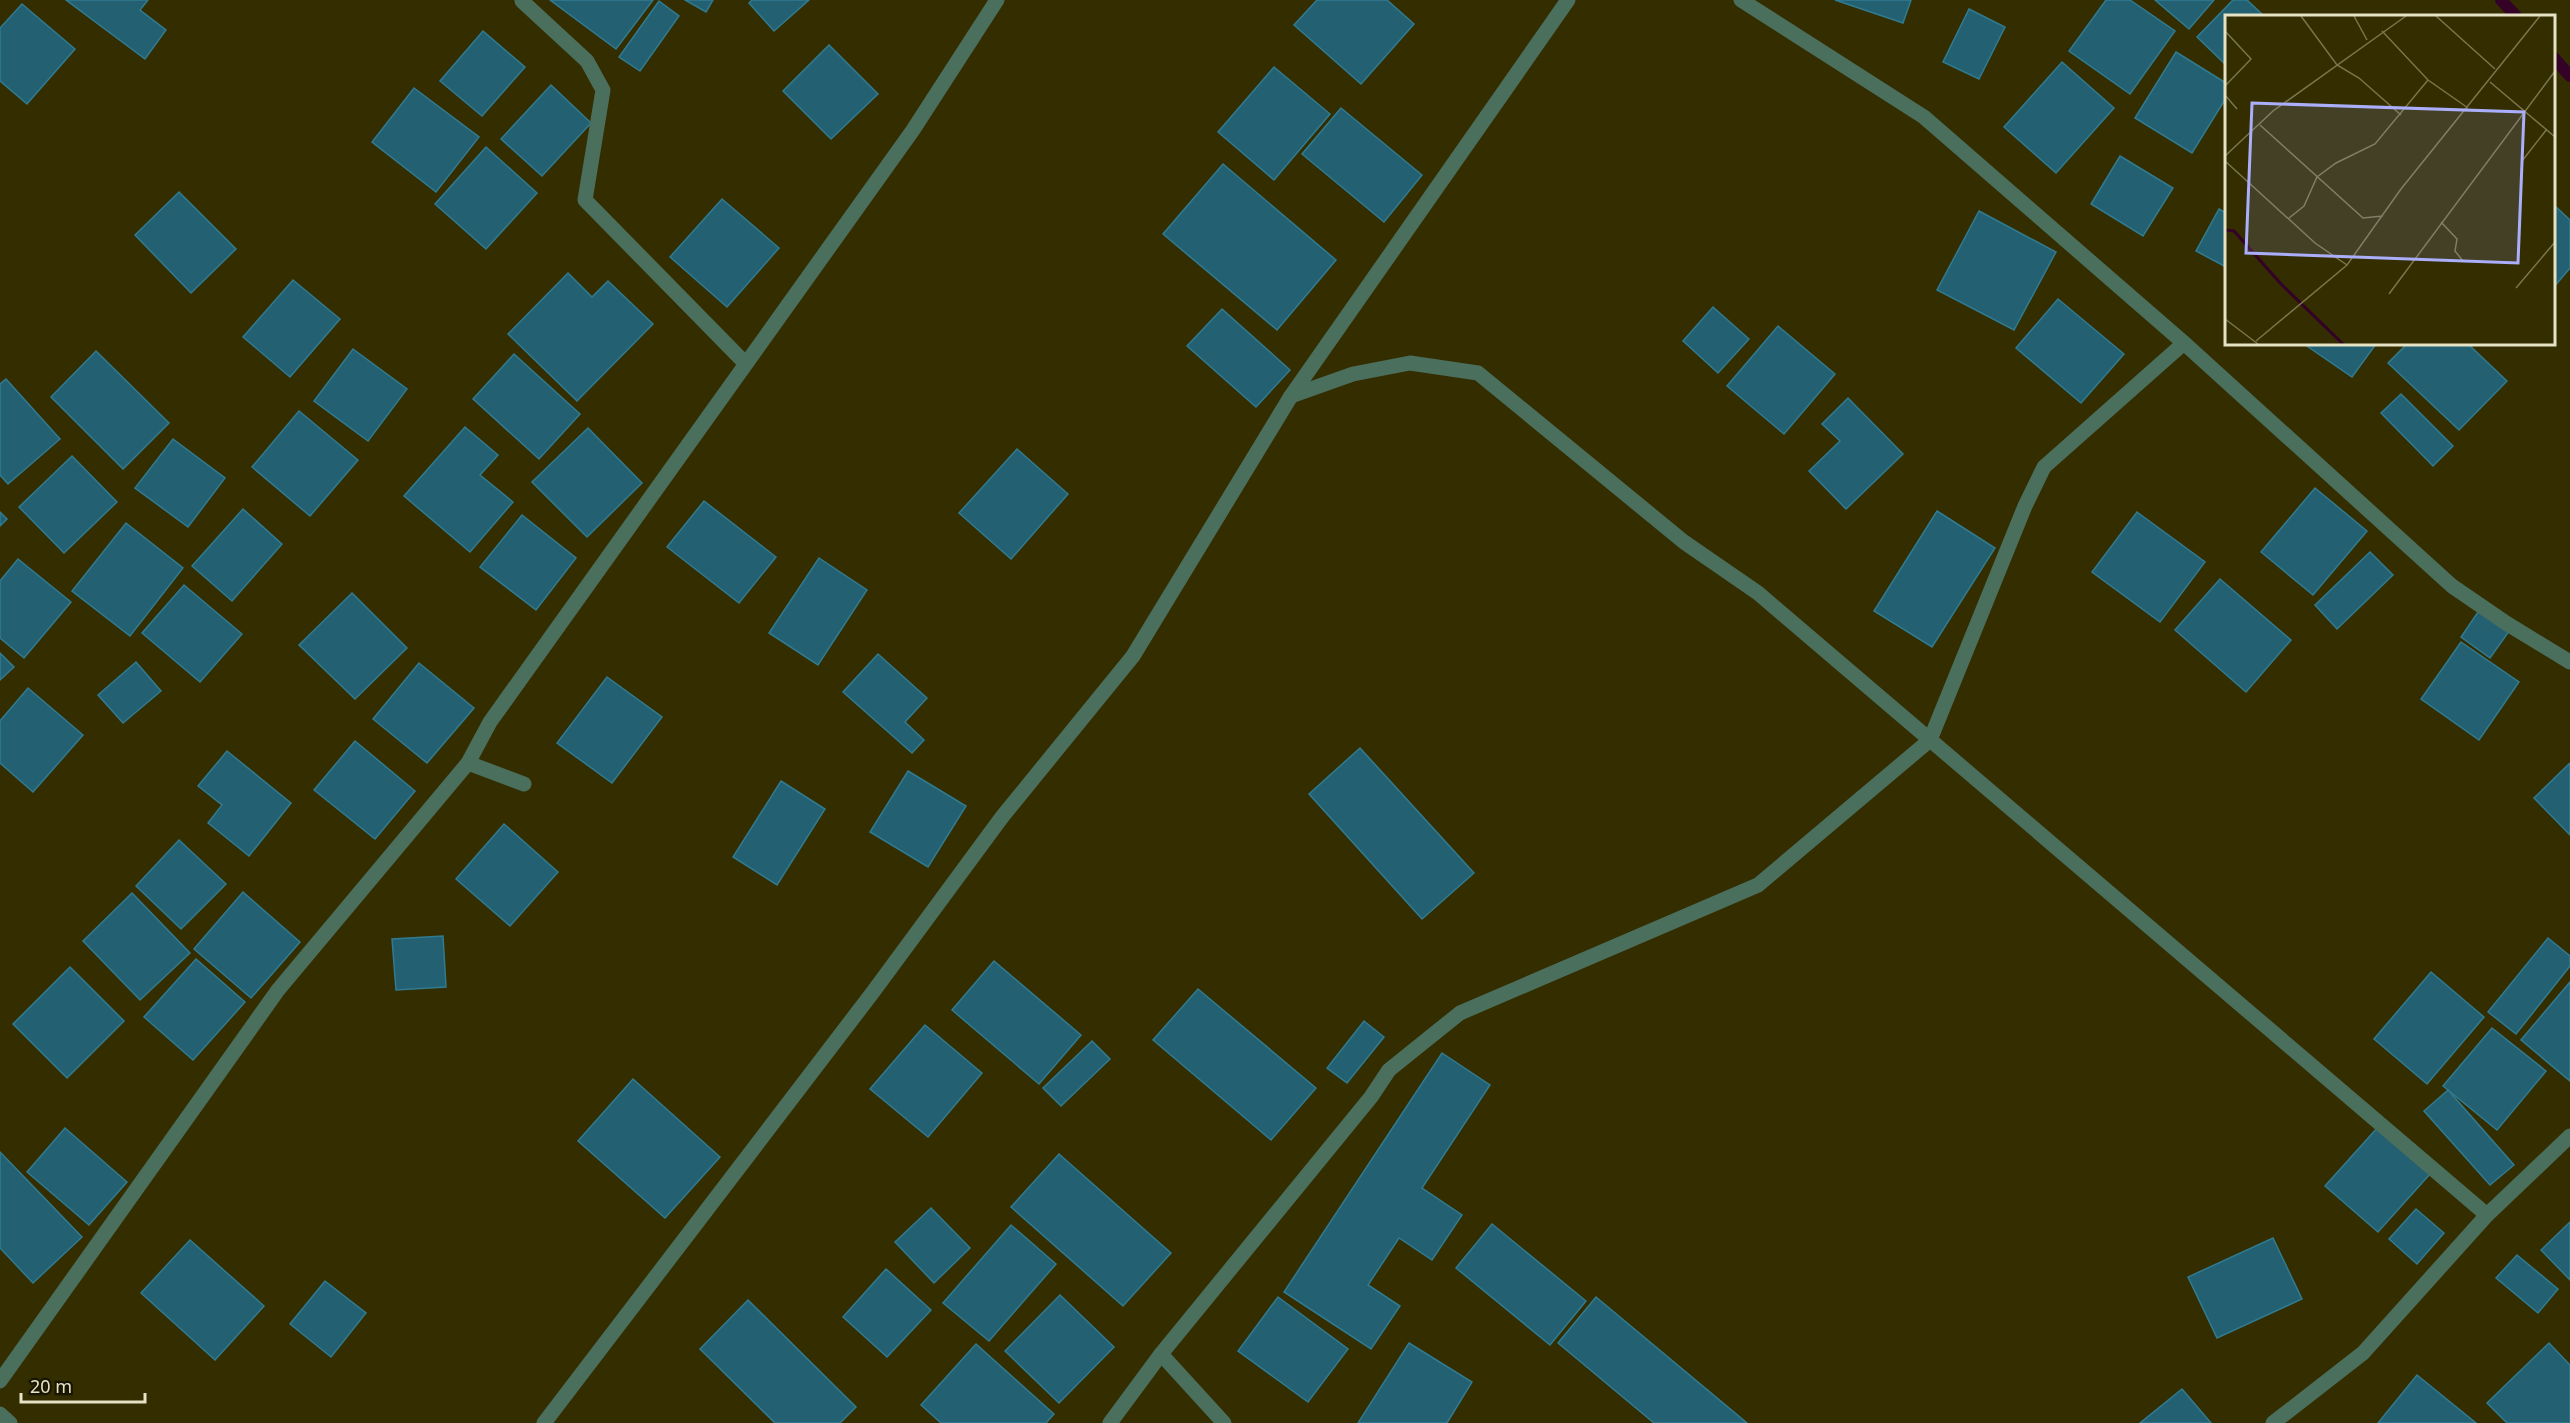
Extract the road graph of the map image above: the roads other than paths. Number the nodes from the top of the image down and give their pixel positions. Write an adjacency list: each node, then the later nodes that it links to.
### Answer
1 (997, 0): 6 (street)
2 (1568, 0): 7 (street)
3 (1741, 0): 5 (street)
4 (522, 1): 6 (street)
5 (2184, 342): 8 (street); 9 (street)
6 (745, 363): 10 (street)
7 (1291, 396): 9 (street); 18 (street)
8 (2570, 662)
9 (1930, 740): 13 (street); 14 (street)
10 (468, 763): 11 (street); 15 (street)
11 (524, 784)
12 (2570, 1136): 13 (street)
13 (2487, 1215): 21 (street)
14 (1161, 1354): 19 (street); 20 (street)
15 (0, 1381)
16 (0, 1414): 17 (street)
17 (10, 1423)
18 (544, 1423)
19 (1110, 1423)
20 (1224, 1423)
21 (2272, 1423)

